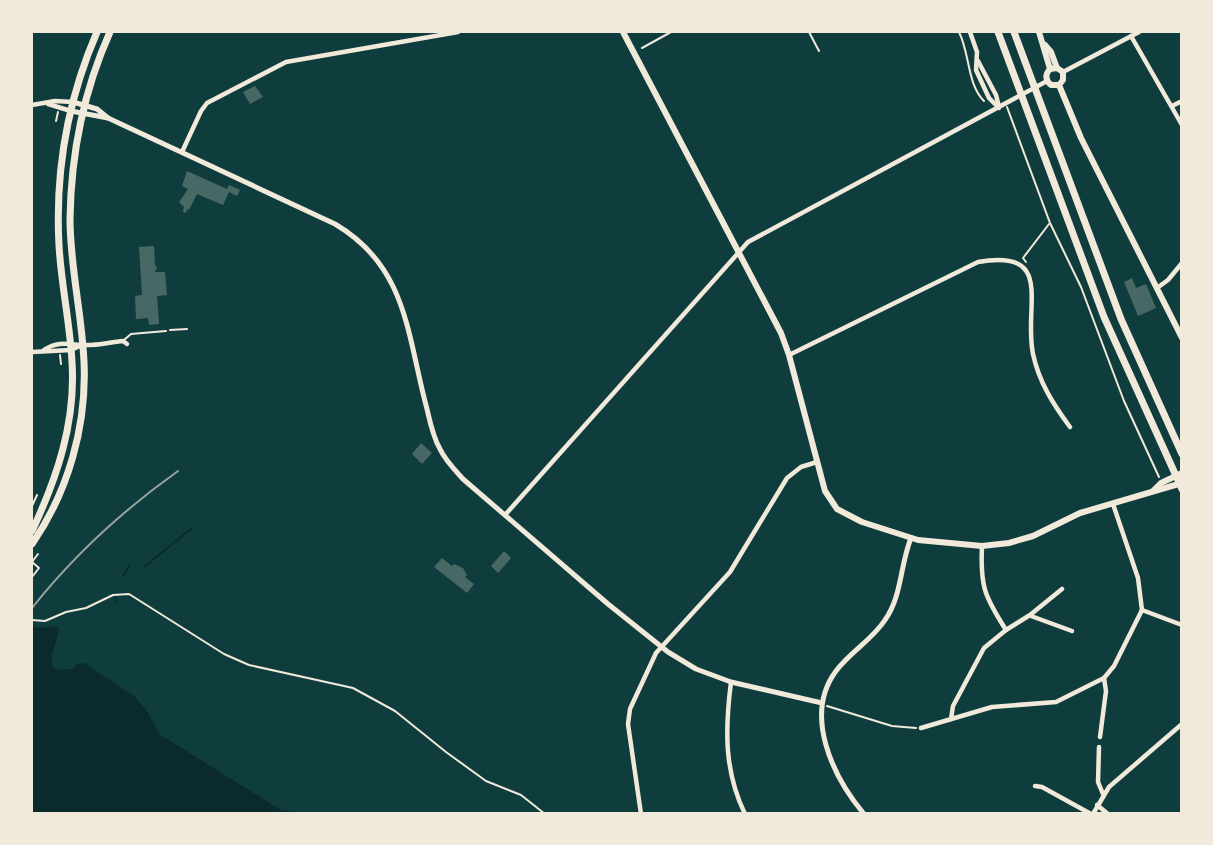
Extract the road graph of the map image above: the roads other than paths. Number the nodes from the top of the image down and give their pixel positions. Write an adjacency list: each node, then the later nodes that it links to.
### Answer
1 (97, 32): 18 (main road)
2 (110, 32): 20 (main road)
3 (458, 32): 22 (street)
4 (623, 32): 23 (main road)
5 (970, 32): 19 (street)
6 (998, 32): 36 (main road)
7 (1014, 32): 34 (main road)
8 (1039, 32): 11 (main road)
9 (1139, 32): 10 (street)
10 (1131, 36): 11 (street); 17 (street)
11 (1056, 70): 12 (main road); 13 (main road)
12 (1047, 81): 13 (main road); 19 (street)
13 (1059, 85): 25 (main road)
14 (1181, 101): 17 (street)
15 (47, 104): 16 (street); 18 (street); 18 (street)
16 (32, 105)
17 (1171, 106): 21 (street)
18 (72, 107): 20 (street); 30 (main road)
19 (999, 108): 23 (street)
20 (84, 110): 22 (street); 29 (main road)
21 (1181, 125)
22 (181, 152): 40 (street)
23 (740, 253): 32 (main road); 40 (street)
24 (1181, 263): 25 (street)
25 (1157, 288): 27 (main road)
26 (166, 331): 28 (lane)
27 (1181, 338)
28 (125, 343): 29 (street)
29 (83, 345): 30 (street); 43 (main road)
30 (71, 346): 31 (street); 41 (main road)
31 (32, 352)
32 (789, 355): 33 (street); 35 (main road)
33 (1070, 427)
34 (1181, 453)
35 (817, 462): 42 (main road); 51 (street)
36 (1178, 475): 37 (main road); 38 (main road)
37 (1181, 486): 38 (main road)
38 (1153, 491): 39 (main road)
39 (1113, 504): 44 (main road); 46 (street)
40 (505, 515): 51 (street)
41 (32, 531)
42 (911, 538): 44 (main road); 54 (street)
43 (32, 544)
44 (982, 545): 49 (street)
45 (1062, 589): 47 (street)
46 (1142, 610): 48 (street); 52 (street)
47 (1030, 615): 49 (street); 50 (street)
48 (1181, 625)
49 (1006, 630): 55 (street)
50 (1072, 631)
51 (661, 646): 53 (street); 63 (street)
52 (1104, 678): 55 (street); 58 (street)
53 (731, 682): 54 (street); 64 (street)
54 (824, 704): 65 (street)
55 (951, 719): 57 (street)
56 (1181, 724): 61 (street)
57 (921, 728)
58 (1100, 737)
59 (1099, 747): 61 (street)
60 (1035, 786): 66 (street)
61 (1103, 794): 62 (street)
62 (1097, 805): 66 (street); 67 (street)
63 (641, 814)
64 (745, 814)
65 (864, 814)
66 (1092, 814)
67 (1108, 814)

